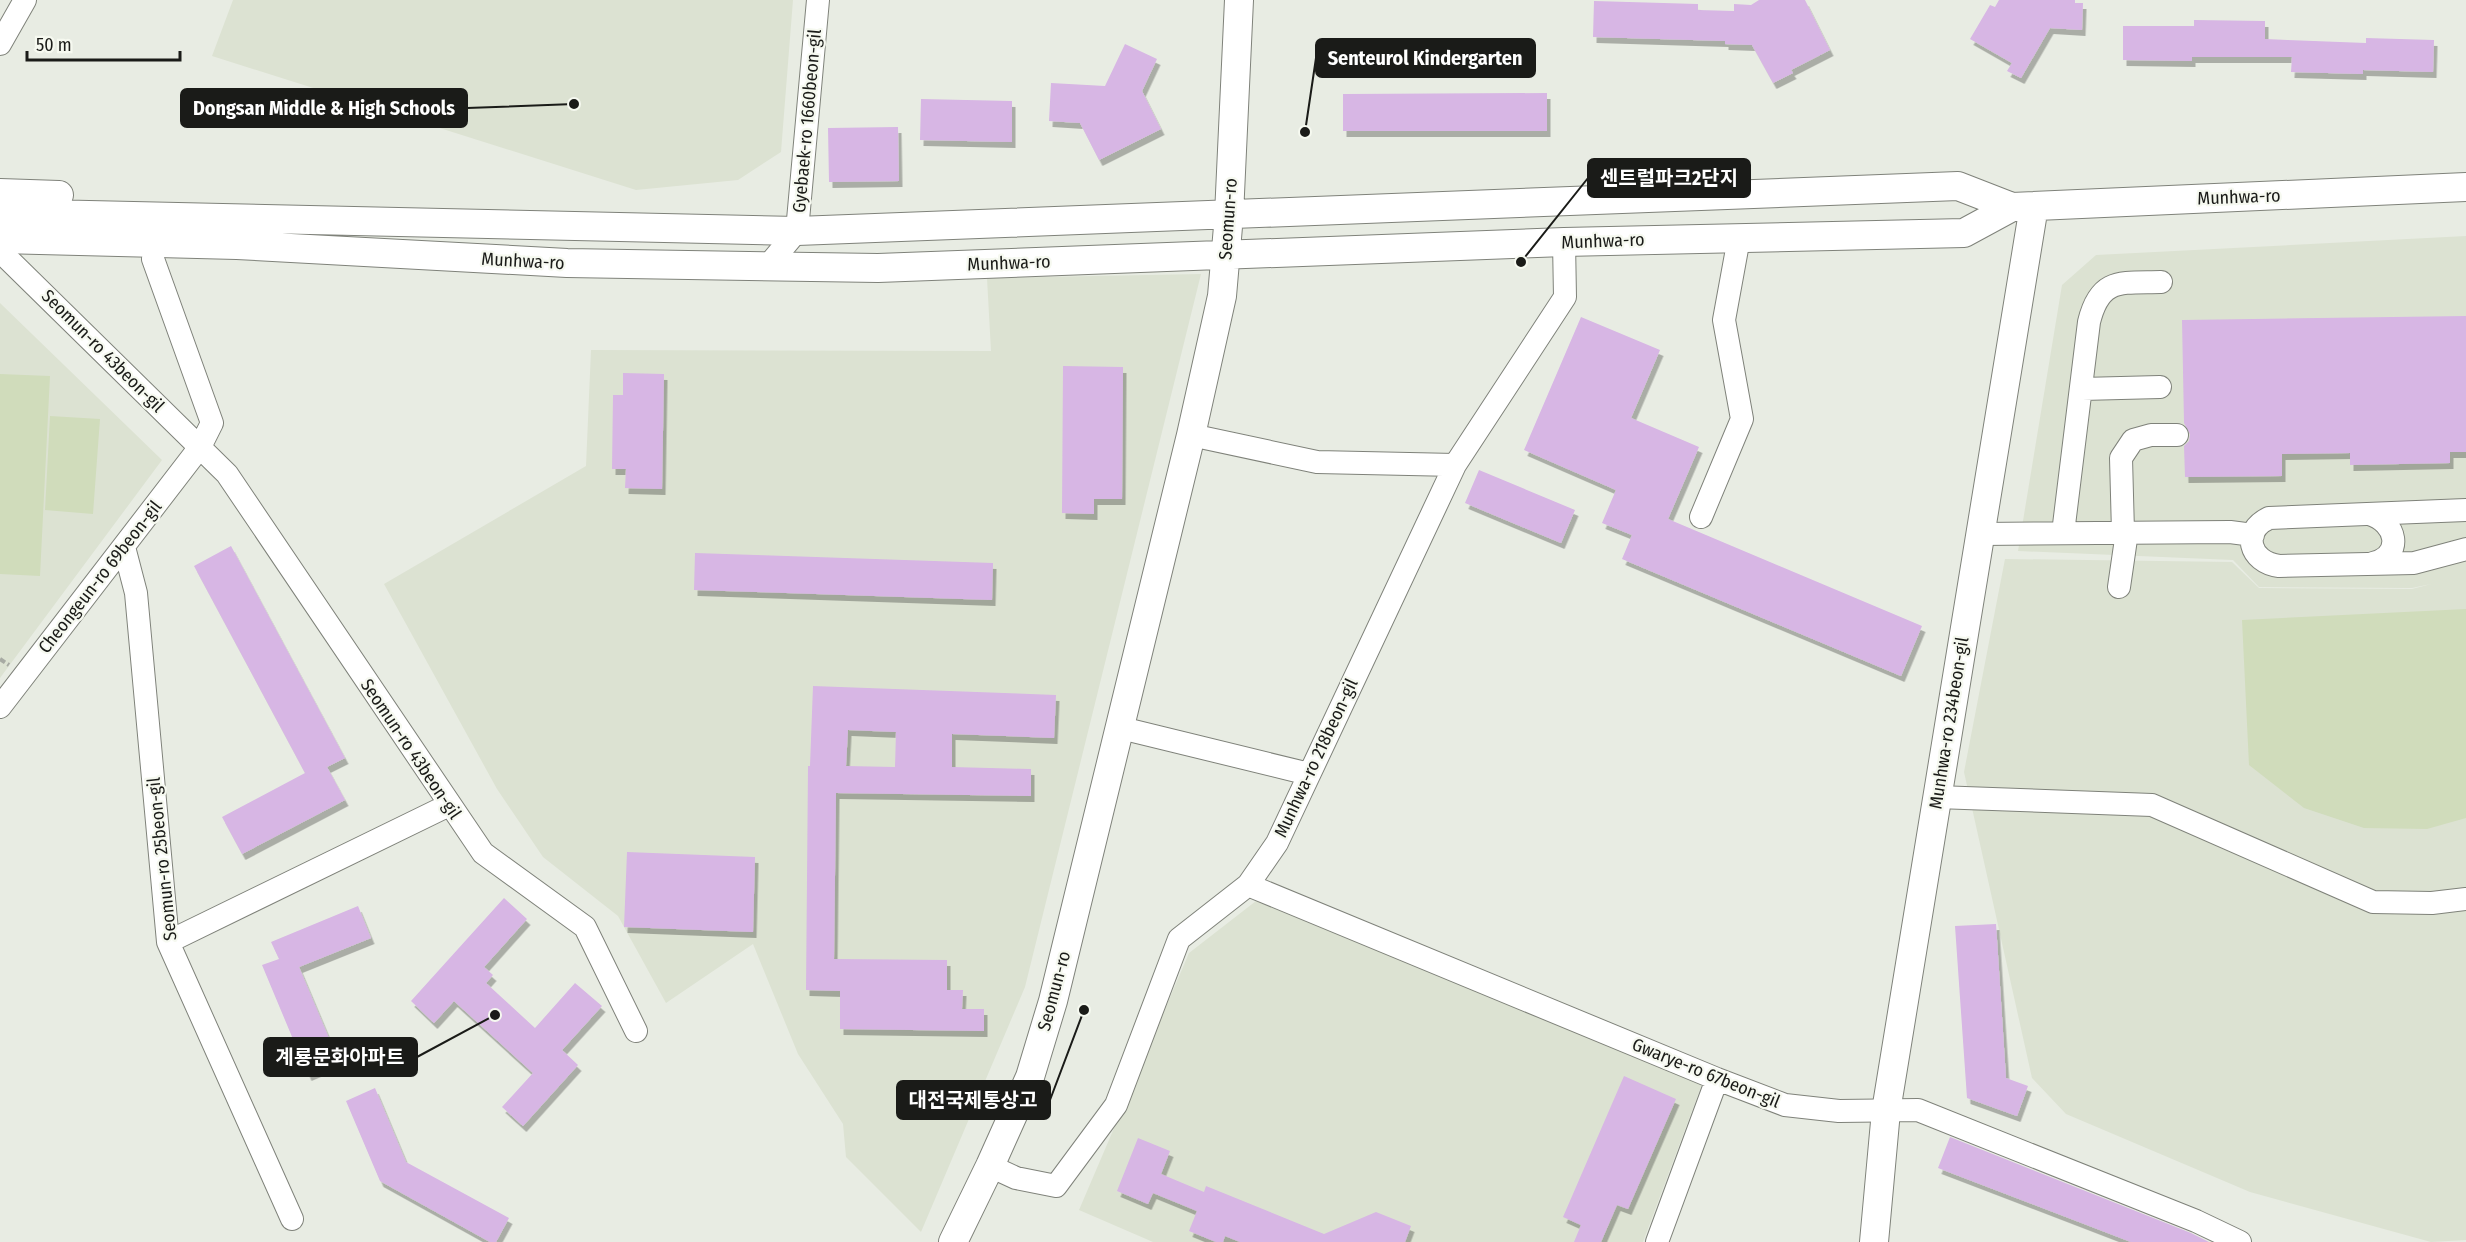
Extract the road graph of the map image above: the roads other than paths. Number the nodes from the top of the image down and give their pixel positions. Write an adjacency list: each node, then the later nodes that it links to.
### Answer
1 (26, 0): 4 (street)
2 (818, 0): 11 (street, Gyebaek-ro 1660beon-gil)
3 (1239, 0): 9 (main road, Seomun-ro)
4 (0, 44)
5 (2466, 187): 7 (main road, Munhwa-ro)
6 (0, 193): 10 (main road)
7 (2023, 207): 9 (main road, Munhwa-ro); 12 (main road, Munhwa-ro); 30 (main road, Munhwa-ro 234beon-gil)
8 (0, 213): 13 (main road, Munhwa-ro)
9 (1229, 215): 11 (main road, Munhwa-ro); 16 (main road, Seomun-ro)
10 (262, 219): 11 (main road, Munhwa-ro); 13 (main road, Munhwa-ro)
11 (797, 231): 17 (street, Gyebaek-ro 1660beon-gil)
12 (1739, 238): 14 (main road, Munhwa-ro); 27 (street)
13 (145, 239): 15 (main road); 17 (main road, Munhwa-ro); 23 (street)
14 (1564, 242): 16 (main road, Munhwa-ro); 24 (street, Munhwa-ro 218beon-gil)
15 (2, 250): 23 (street, Seomun-ro 43beon-gil)
16 (1226, 254): 17 (main road, Munhwa-ro); 21 (main road, Seomun-ro)
17 (767, 267)
18 (2161, 282): 20 (street)
19 (2160, 387): 20 (street)
20 (2082, 389): 29 (street)
21 (1191, 435): 24 (street); 37 (main road, Seomun-ro)
22 (2177, 435): 28 (street)
23 (200, 447): 32 (street, Cheongeun-ro 69beon-gil); 40 (street, Seomun-ro 43beon-gil)
24 (1455, 465): 38 (street, Munhwa-ro 218beon-gil)
25 (2466, 510): 26 (street)
26 (2369, 514): 31 (street); 34 (street)
27 (1701, 517)
28 (2125, 532): 29 (street); 31 (street); 35 (street)
29 (2063, 533): 30 (street)
30 (1981, 534): 39 (main road, Munhwa-ro 234beon-gil)
31 (2253, 535): 34 (street)
32 (124, 547): 36 (street, Cheongeun-ro 69beon-gil); 43 (street, Seomun-ro 25beon-gil)
33 (2466, 549): 34 (street)
34 (2373, 563)
35 (2119, 586)
36 (0, 707)
37 (1121, 728): 38 (street); 47 (main road, Seomun-ro)
38 (1309, 774): 41 (street, Munhwa-ro 218beon-gil)
39 (1937, 796): 42 (street); 46 (main road, Munhwa-ro 234beon-gil)
40 (449, 805): 43 (street); 44 (street, Seomun-ro 43beon-gil)
41 (1248, 885): 45 (street, Gwarye-ro 67beon-gil); 47 (street, Munhwa-ro 218beon-gil)
42 (2466, 899)
43 (168, 942): 48 (street, Seomun-ro 25beon-gil)
44 (636, 1031)
45 (1717, 1079): 46 (street, Gwarye-ro 67beon-gil); 50 (street)
46 (1886, 1112): 51 (main road, Munhwa-ro 234beon-gil); 52 (street, Gwarye-ro 67beon-gil)
47 (990, 1166): 49 (main road, Seomun-ro)
48 (292, 1219)
49 (953, 1242)
50 (1657, 1242)
51 (1874, 1242)
52 (2240, 1242)

